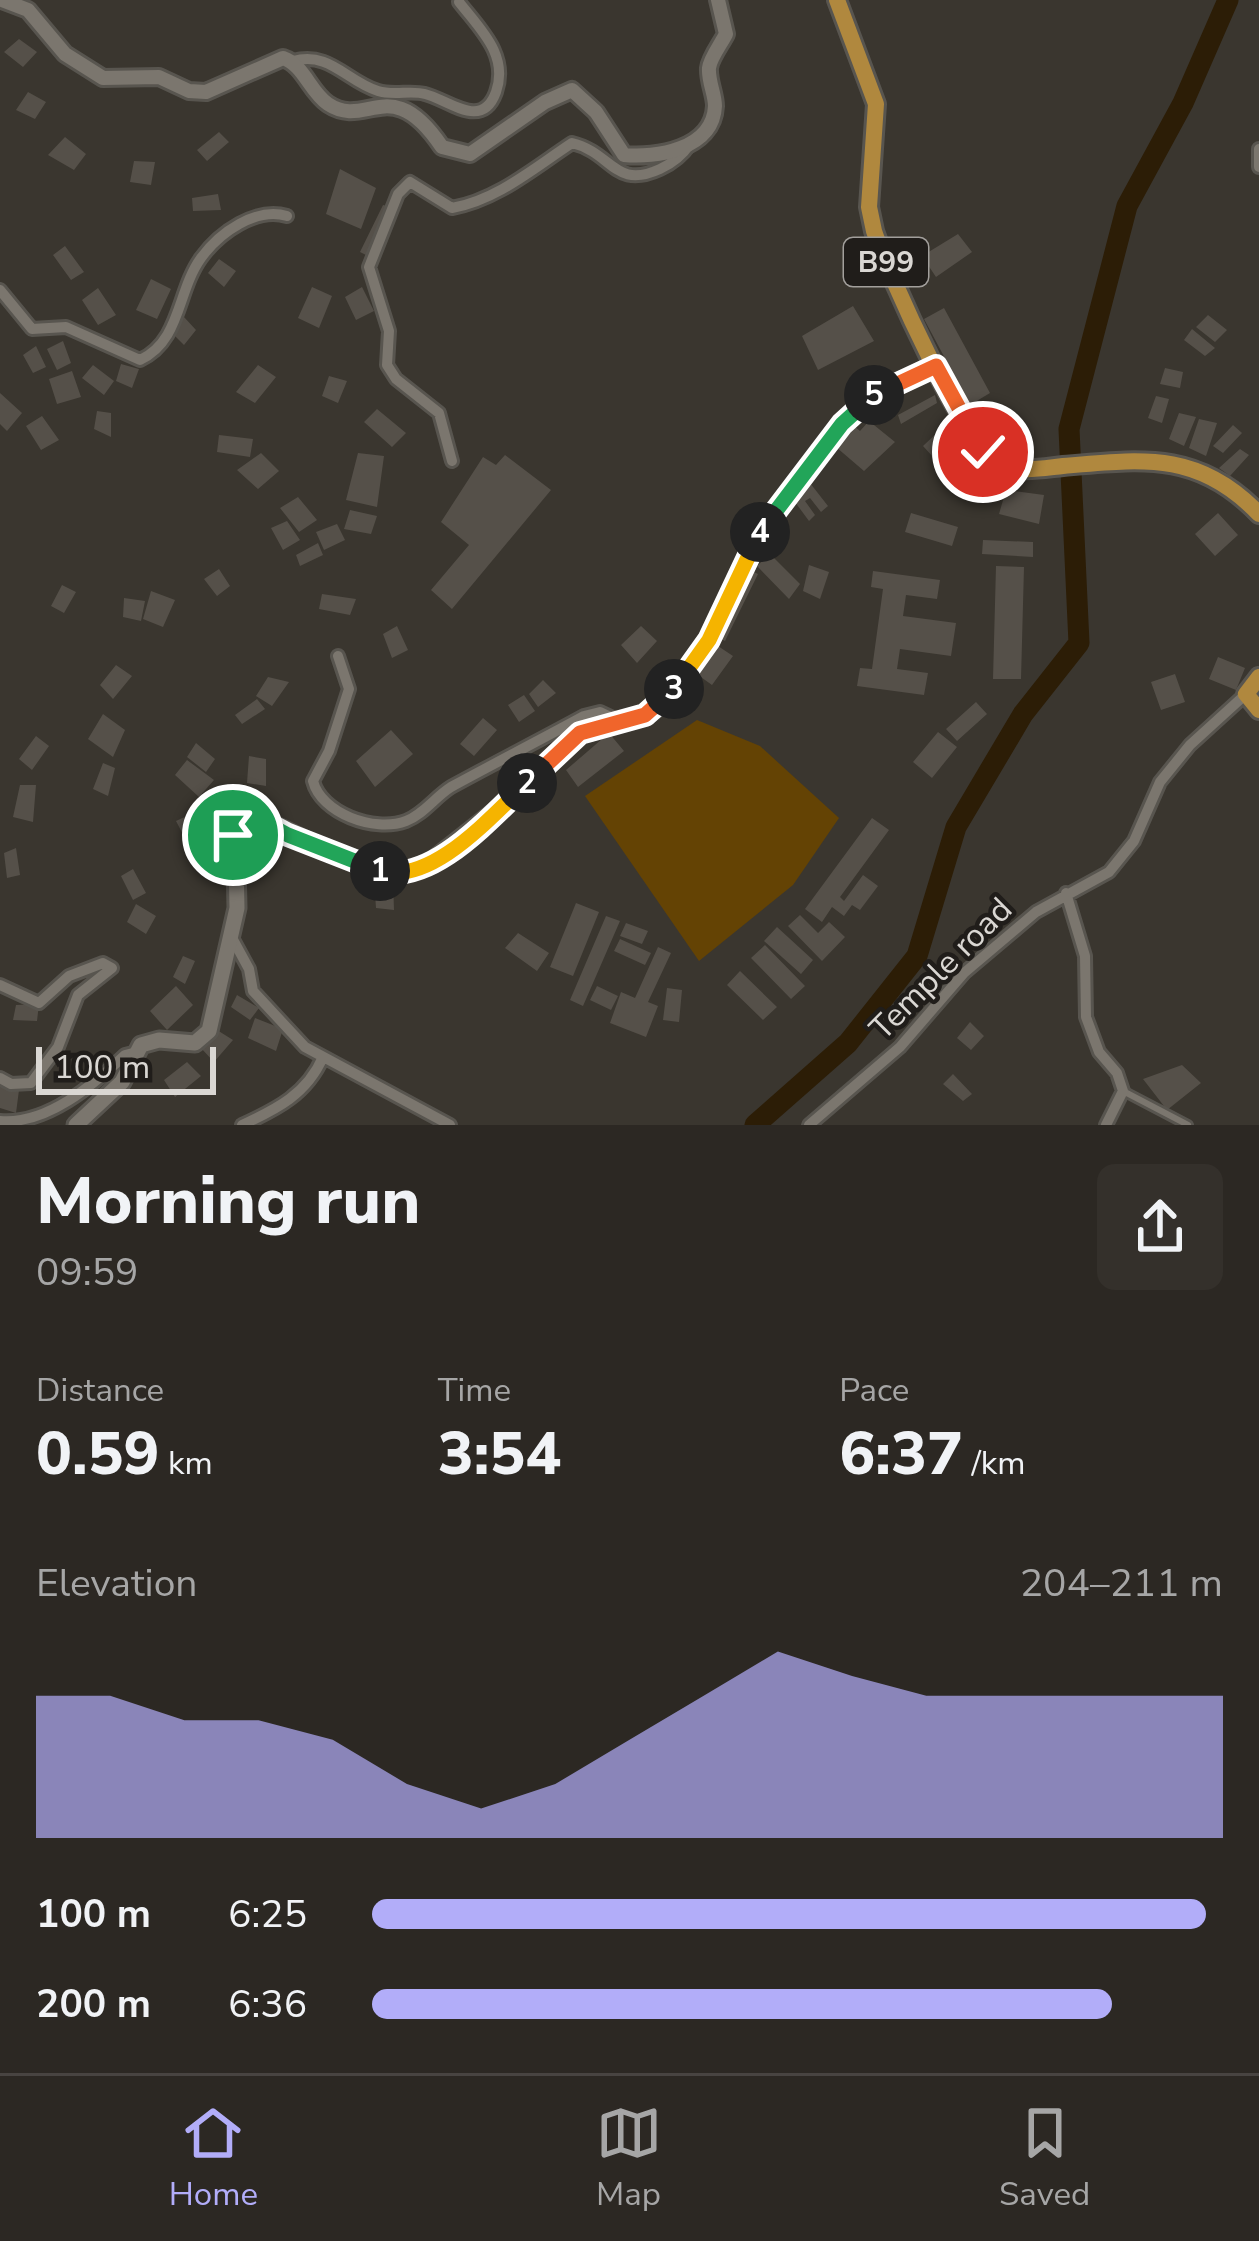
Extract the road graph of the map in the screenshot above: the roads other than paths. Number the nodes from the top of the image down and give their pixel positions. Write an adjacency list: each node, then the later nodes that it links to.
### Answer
1 (2, 0): 5 (street)
2 (718, 0): 6 (street)
3 (837, 0): 11 (main road, B99)
4 (459, 2): 5 (street)
5 (293, 61): 6 (street)
6 (692, 141): 12 (street)
7 (1259, 149): 8 (street)
8 (1259, 167)
9 (287, 216): 10 (street)
10 (0, 290)
11 (936, 366): 13 (main road, B99); 18 (main road)
12 (452, 461)
13 (1259, 514)
14 (338, 656): 18 (street)
15 (1259, 677): 16 (main road)
16 (1246, 694): 17 (main road); 19 (street, Temple road)
17 (1259, 710)
18 (619, 721): 20 (main road)
19 (1066, 893): 25 (street); 30 (street, Temple road)
20 (229, 934): 22 (main road); 23 (street)
21 (0, 985): 24 (street)
22 (137, 1052): 26 (street); 27 (main road)
23 (323, 1057): 28 (street); 29 (street)
24 (0, 1078)
25 (1124, 1091): 31 (street); 32 (lane)
26 (0, 1121)
27 (76, 1125)
28 (242, 1125)
29 (450, 1125)
30 (809, 1125)
31 (1106, 1125)
32 (1188, 1125)

